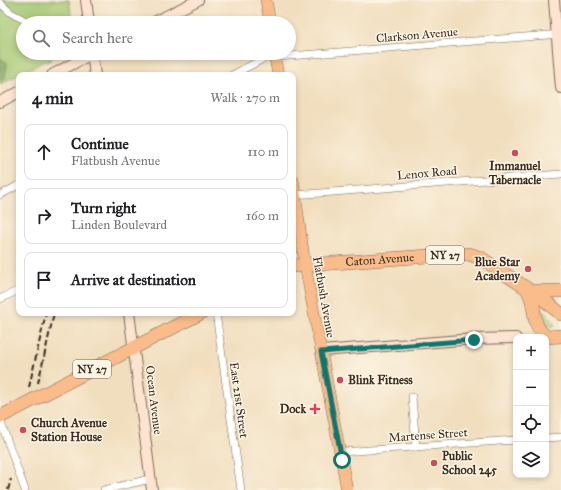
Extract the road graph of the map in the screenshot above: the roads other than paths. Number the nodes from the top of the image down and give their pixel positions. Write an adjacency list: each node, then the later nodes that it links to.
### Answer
1 (86, 0): 7 (main road)
2 (266, 0): 9 (main road)
3 (554, 0): 10 (main road)
4 (194, 1): 8 (main road)
5 (0, 3): 6 (street)
6 (17, 16)
7 (88, 16)
8 (165, 16)
9 (269, 16)
10 (559, 34): 11 (street, Clarkson Avenue); 20 (main road)
11 (296, 53)
12 (79, 60): 16 (main road)
13 (93, 60): 17 (main road)
14 (261, 60): 18 (street, Clarkson Avenue)
15 (276, 60): 19 (main road)
16 (57, 72)
17 (95, 72)
18 (238, 72)
19 (278, 72)
20 (561, 88)
21 (16, 94): 22 (main road)
22 (0, 102)
23 (561, 174): 26 (street, Lenox Road)
24 (16, 187): 25 (street)
25 (0, 195)
26 (296, 195)
27 (296, 213): 28 (main road, Flatbush Avenue)
28 (299, 266): 30 (highway, Caton Avenue / NY 27); 42 (main road, Flatbush Avenue)
29 (16, 291): 32 (street)
30 (528, 291): 31 (highway); 33 (highway, Caton Avenue / NY 27); 37 (highway)
31 (561, 291)
32 (0, 299)
33 (561, 314)
34 (129, 316): 41 (main road, Ocean Avenue)
35 (195, 316): 41 (highway, NY 27)
36 (216, 316): 54 (street, East 21st Street)
37 (542, 334)
38 (561, 336): 39 (highway)
39 (549, 337)
40 (513, 338): 42 (main road)
41 (134, 348): 44 (highway, NY 27); 50 (main road, Ocean Avenue)
42 (321, 352): 49 (main road, Flatbush Avenue)
43 (412, 397): 48 (street)
44 (0, 418): 51 (street)
45 (561, 437): 46 (street)
46 (549, 438)
47 (513, 440): 48 (street, Martense Street)
48 (416, 447): 49 (street, Martense Street)
49 (341, 452): 55 (main road, Flatbush Avenue)
50 (150, 479): 52 (street); 53 (main road, Ocean Avenue)
51 (24, 490)
52 (104, 490)
53 (152, 490)
54 (241, 490)
55 (348, 490)

